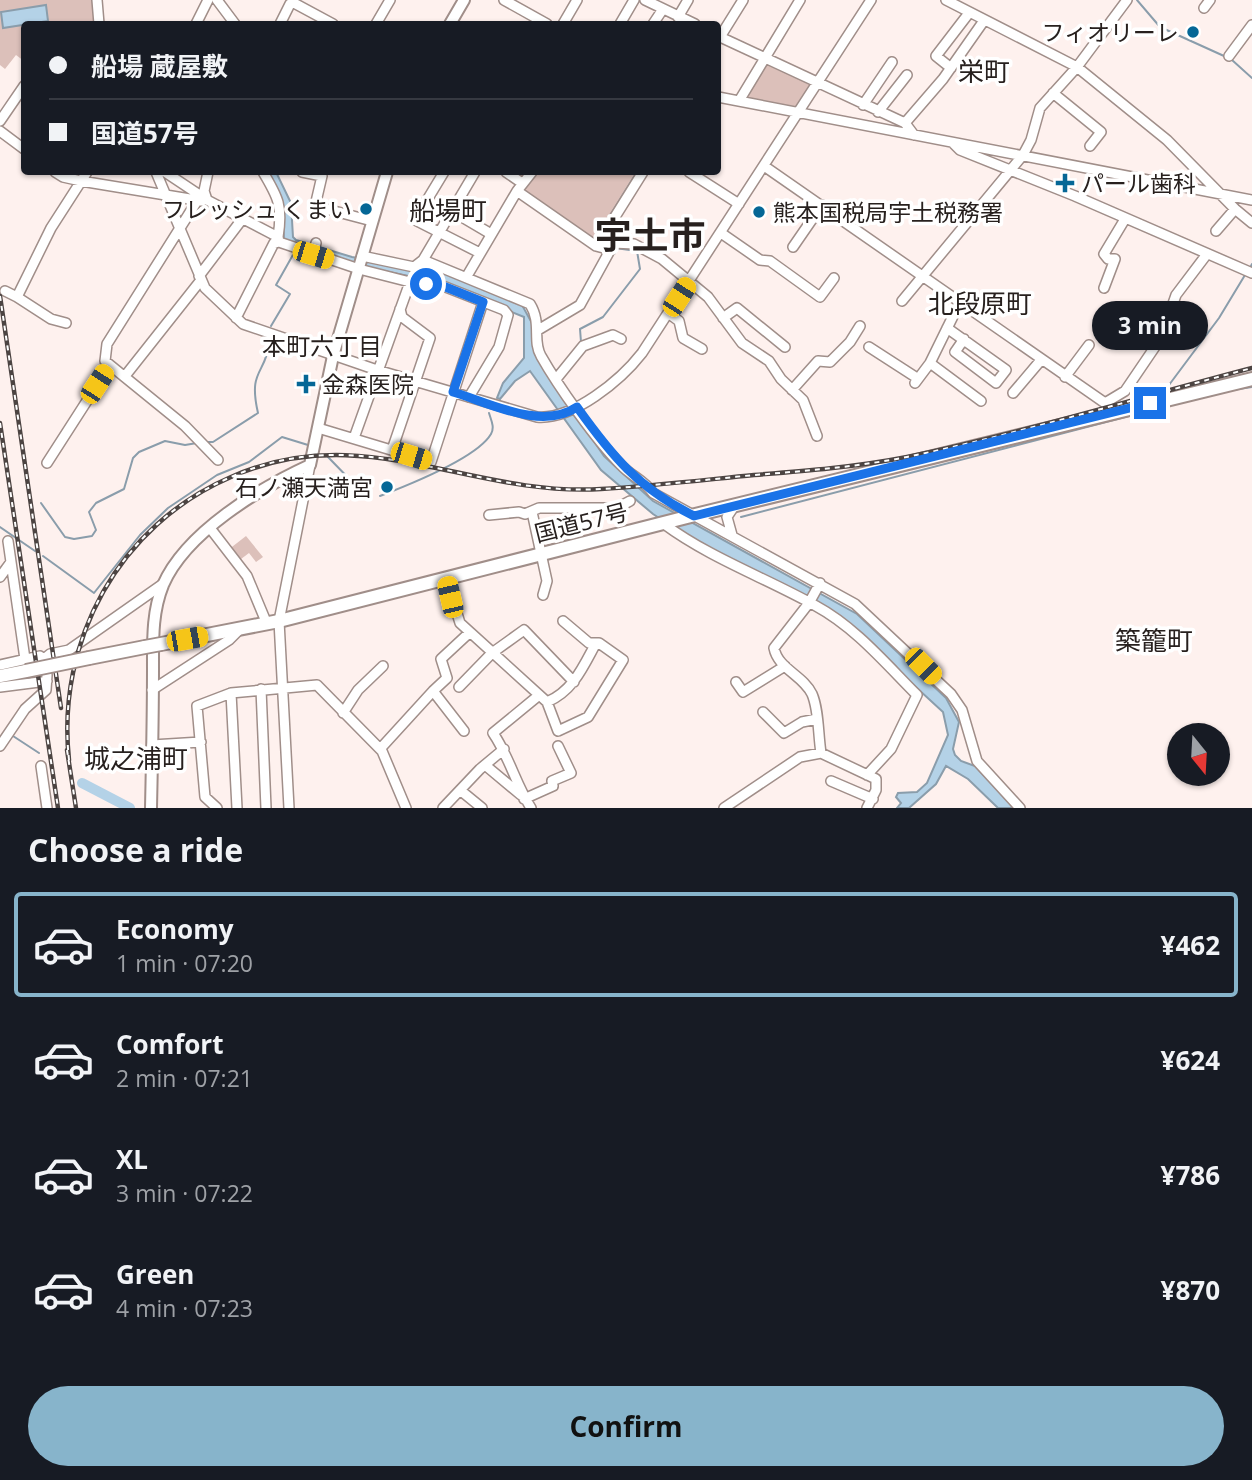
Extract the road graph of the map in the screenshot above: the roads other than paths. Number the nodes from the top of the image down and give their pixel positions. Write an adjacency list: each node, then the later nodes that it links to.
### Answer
1 (97, 0): 19 (street)
2 (208, 0): 20 (street)
3 (217, 0): 21 (street)
4 (390, 0): 24 (street)
5 (464, 0): 25 (main road)
6 (504, 0): 26 (street)
7 (577, 0): 27 (street)
8 (634, 0): 28 (street)
9 (645, 0): 16 (street)
10 (688, 0): 18 (street)
11 (743, 0): 33 (street)
12 (800, 0): 36 (street)
13 (870, 0): 41 (street)
14 (946, 0): 17 (street)
15 (1127, 0): 38 (street)
16 (663, 9): 18 (street); 29 (street)
17 (968, 13): 31 (street); 39 (street)
18 (678, 17): 30 (street)
19 (99, 21)
20 (198, 21)
21 (233, 21)
22 (281, 21): 23 (street)
23 (327, 21)
24 (378, 21)
25 (452, 21)
26 (542, 21)
27 (565, 21)
28 (622, 21)
29 (655, 21)
30 (688, 21)
31 (983, 22): 38 (street); 39 (street)
32 (1252, 25): 35 (street)
33 (721, 36)
34 (721, 40): 36 (street)
35 (1229, 56)
36 (764, 59): 41 (street); 45 (street)
37 (892, 62): 46 (street)
38 (1077, 67): 43 (street); 75 (street)
39 (951, 68): 50 (street)
40 (907, 75): 48 (street)
41 (817, 82): 46 (street); 47 (street)
42 (21, 90): 49 (street)
43 (1053, 93): 55 (street); 56 (street)
44 (721, 98): 45 (street)
45 (739, 101): 47 (street)
46 (863, 105): 48 (street)
47 (799, 112): 52 (street); 57 (street)
48 (878, 112): 50 (street)
49 (0, 121)
50 (905, 123): 52 (street)
51 (0, 131): 54 (street)
52 (914, 135): 53 (street)
53 (952, 142): 56 (street); 58 (street)
54 (21, 144)
55 (1090, 146)
56 (1023, 155): 58 (street); 75 (street)
57 (764, 166): 79 (street); 80 (street)
58 (1011, 169): 84 (street); 103 (street)
59 (60, 175): 73 (street)
60 (85, 175): 73 (street)
61 (157, 175): 76 (street)
62 (169, 175): 77 (street)
63 (207, 175): 77 (street)
64 (265, 175): 92 (street)
65 (317, 175): 85 (street)
66 (386, 175): 85 (main road)
67 (442, 175): 89 (street)
68 (473, 175): 82 (street)
69 (509, 175): 74 (street)
70 (529, 175): 74 (street)
71 (641, 175): 94 (street)
72 (694, 175): 79 (street)
73 (82, 181): 76 (street); 110 (street)
74 (519, 187): 91 (street); 94 (street)
75 (1220, 193): 78 (street); 81 (street)
76 (166, 195): 77 (street); 87 (street)
77 (202, 200): 83 (street); 87 (street)
78 (1252, 200)
79 (740, 204): 90 (street)
80 (822, 205): 95 (street); 103 (street)
81 (1234, 209): 86 (street); 88 (street)
82 (452, 211): 89 (street); 91 (street)
83 (243, 218): 92 (street); 104 (street)
84 (1125, 219): 97 (street); 108 (street)
85 (372, 221): 100 (main road)
86 (1252, 223)
87 (179, 230): 104 (street); 133 (street)
88 (1216, 231)
89 (439, 232): 96 (street); 99 (street)
90 (721, 233): 105 (street); 106 (street)
91 (491, 234): 96 (street)
92 (279, 239): 98 (street); 116 (street)
93 (316, 243): 98 (street)
94 (612, 247): 106 (street); 122 (street)
95 (793, 247)
96 (480, 253): 102 (street)
97 (1206, 254): 101 (street); 126 (street)
98 (313, 255): 100 (street)
99 (423, 260): 100 (street); 102 (street)
100 (361, 263): 107 (street); 130 (main road)
101 (1251, 272)
102 (467, 276): 122 (street)
103 (921, 276): 111 (street); 113 (street)
104 (200, 278): 116 (street); 135 (street)
105 (834, 278)
106 (689, 281): 115 (street); 117 (street)
107 (410, 282): 112 (street); 114 (street)
108 (1104, 288)
109 (5, 291): 110 (street)
110 (17, 297): 118 (street)
111 (902, 301)
112 (483, 302): 141 (street); 143 (street)
113 (958, 304): 121 (street); 131 (street)
114 (400, 309): 134 (street); 139 (street)
115 (668, 313): 129 (street); 145 (street)
116 (236, 318): 130 (street)
117 (723, 318): 127 (street); 140 (street)
118 (66, 323)
119 (1110, 325): 126 (street)
120 (860, 326): 140 (street)
121 (947, 328): 124 (street); 132 (street)
122 (538, 330): 137 (street)
123 (621, 339): 137 (street)
124 (964, 340): 124 (street)
125 (1089, 345): 136 (street)
126 (1156, 345): 136 (street)
127 (785, 347)
128 (869, 347): 132 (street)
129 (702, 349)
130 (333, 356): 134 (street); 146 (main road)
131 (1041, 360): 136 (street); 142 (street)
132 (930, 363): 144 (street)
133 (110, 365): 135 (street); 151 (street)
134 (377, 370): 139 (street); 148 (street)
135 (125, 376): 150 (street)
136 (1065, 377)
137 (557, 378): 145 (street)
138 (1252, 379): 154 (highway, 国道57号)
139 (414, 381): 141 (street); 149 (street)
140 (792, 390): 147 (street)
141 (453, 392): 143 (street); 149 (street)
142 (1013, 393)
143 (469, 397): 145 (street)
144 (981, 401)
145 (573, 409): 157 (street)
146 (317, 428): 148 (street); 152 (main road)
147 (817, 436)
148 (354, 438): 149 (street)
149 (392, 450)
150 (218, 460)
151 (47, 463)
152 (310, 466): 159 (main road); 172 (street)
153 (631, 501): 155 (street)
154 (735, 505): 157 (highway, 国道57号); 160 (street)
155 (532, 512): 156 (street); 162 (street)
156 (489, 515)
157 (690, 516): 158 (highway, 国道57号); 160 (street)
158 (664, 524): 162 (highway, 国道57号); 170 (street)
159 (209, 528): 166 (main road); 172 (street)
160 (732, 535): 167 (street)
161 (8, 541): 163 (street)
162 (543, 554): 165 (highway, 国道57号); 169 (street)
163 (11, 562): 164 (street); 168 (street)
164 (0, 578): 168 (street)
165 (446, 578): 172 (highway, 国道57号); 174 (street)
166 (163, 584): 177 (street); 190 (main road)
167 (818, 585): 170 (street); 225 (street)
168 (15, 589): 179 (street)
169 (543, 595)
170 (809, 602): 181 (street); 208 (street)
171 (562, 621): 175 (street)
172 (273, 623): 173 (highway, 国道57号); 187 (street)
173 (239, 630): 179 (highway, 国道57号, bridge); 190 (street)
174 (469, 633): 176 (street); 191 (street)
175 (596, 643): 184 (street); 194 (street)
176 (492, 653): 184 (street); 188 (street); 193 (street)
177 (44, 659): 179 (street); 183 (street)
178 (0, 665): 179 (street)
179 (25, 665): 182 (highway, 国道57号)
180 (383, 666): 196 (street)
181 (785, 666): 185 (street); 197 (street)
182 (0, 676)
183 (47, 681): 186 (street); 201 (street)
184 (574, 682): 194 (street)
185 (736, 682)
186 (0, 687)
187 (282, 687): 189 (street); 196 (street); 218 (street)
188 (460, 687)
189 (261, 689): 192 (street); 217 (street)
190 (152, 690): 200 (main road)
191 (433, 691): 198 (street); 203 (street)
192 (231, 693): 199 (street); 216 (street)
193 (538, 696): 194 (street); 204 (street)
194 (547, 702)
195 (763, 712): 197 (street)
196 (343, 713): 203 (street)
197 (817, 719): 205 (street)
198 (464, 731)
199 (201, 742): 200 (street); 215 (street)
200 (152, 745): 214 (main road)
201 (0, 746)
202 (558, 746): 211 (street)
203 (380, 749): 219 (street)
204 (504, 749): 206 (street); 211 (street)
205 (821, 753): 208 (street); 223 (street)
206 (485, 765): 210 (street); 211 (street)
207 (41, 766): 213 (street)
208 (867, 775): 212 (street)
209 (831, 781): 212 (street)
210 (460, 790): 220 (street); 221 (street)
211 (523, 798): 222 (street)
212 (873, 799): 224 (street)
213 (47, 808)
214 (151, 808)
215 (217, 808)
216 (237, 808)
217 (266, 808)
218 (289, 808)
219 (406, 808)
220 (443, 808)
221 (482, 808)
222 (532, 808)
223 (724, 808)
224 (867, 808)
225 (1020, 808)

